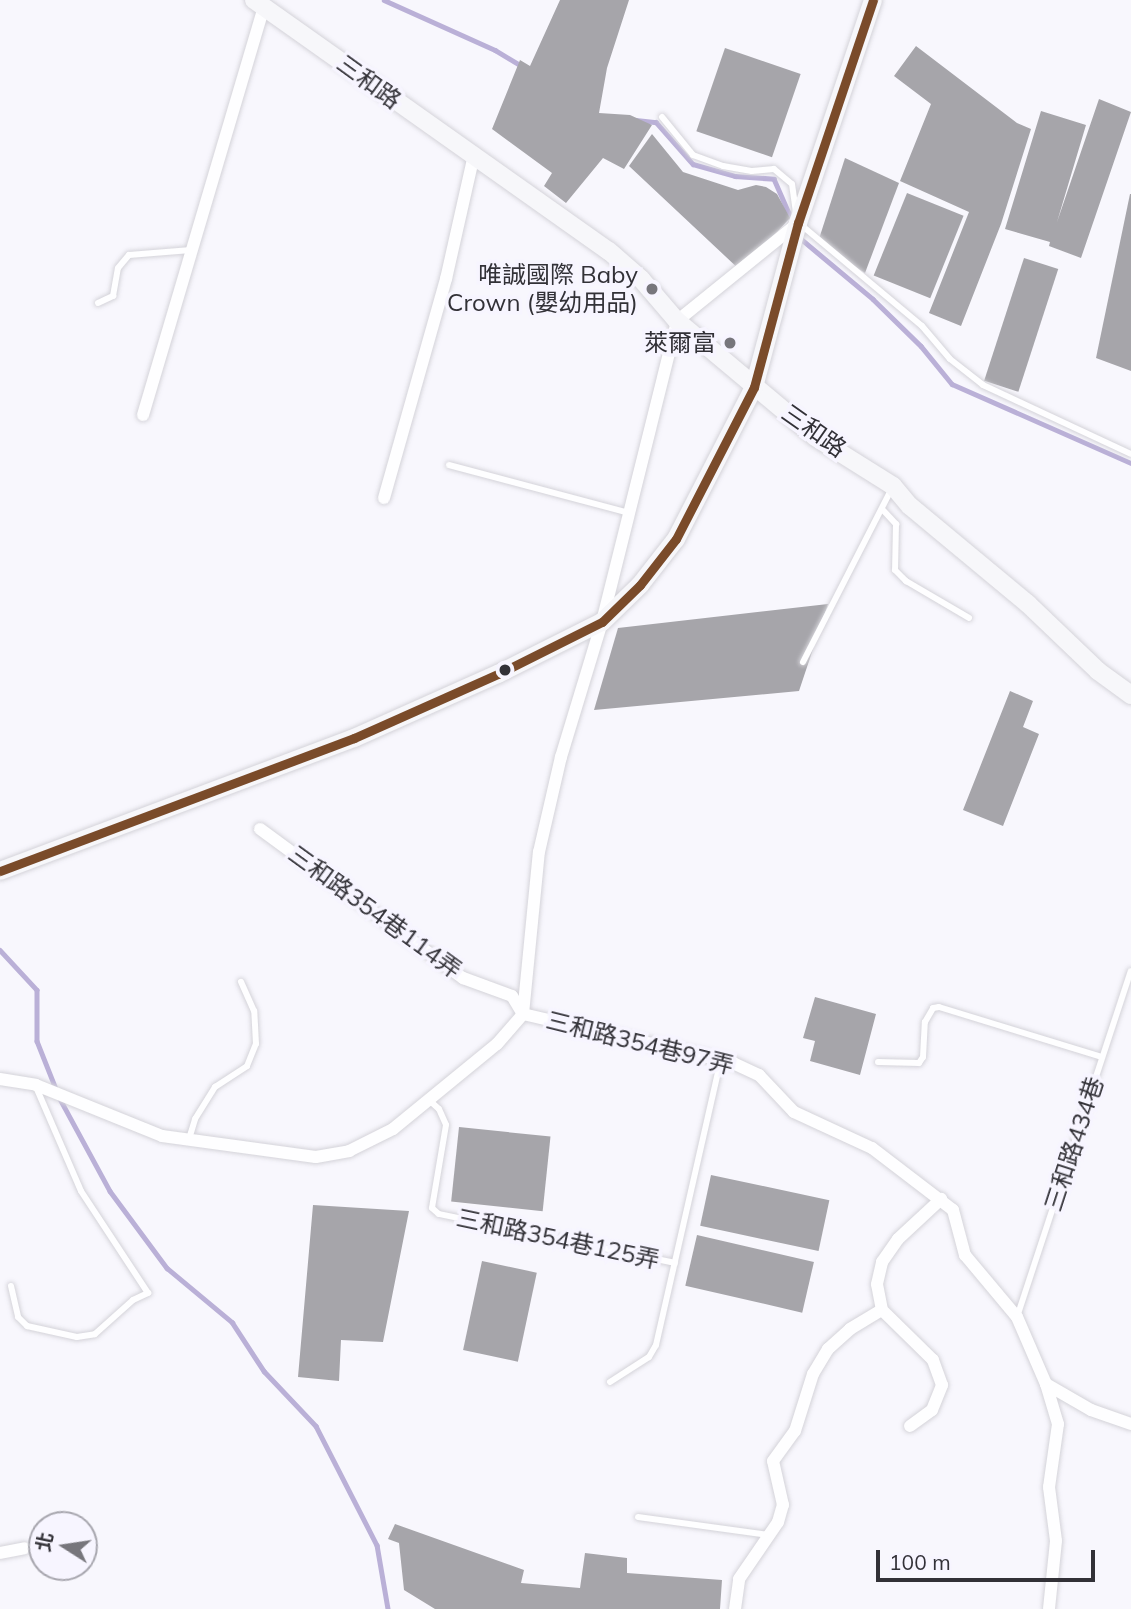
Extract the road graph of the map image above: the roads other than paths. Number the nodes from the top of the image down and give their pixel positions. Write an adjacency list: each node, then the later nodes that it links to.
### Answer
1 (873, 0): 5 (street)
2 (259, 3): 4 (street, 三和路); 6 (street)
3 (662, 117): 5 (lane)
4 (474, 155): 8 (street, 三和路); 14 (street)
5 (798, 223): 8 (street); 9 (street); 11 (lane)
6 (193, 250): 7 (lane); 10 (street)
7 (98, 303)
8 (677, 321): 9 (street, 三和路); 16 (street)
9 (754, 387): 13 (street, 三和路); 18 (street)
10 (143, 415)
11 (1131, 454)
12 (449, 465): 16 (lane)
13 (893, 486): 15 (lane); 20 (street, 三和路)
14 (384, 498)
15 (882, 509): 17 (lane); 19 (lane)
16 (630, 513): 18 (street)
17 (969, 618)
18 (602, 622): 22 (street); 25 (street)
19 (803, 663)
20 (1131, 695)
21 (260, 829): 25 (street, 三和路354巷114弄)
22 (0, 871)
23 (1131, 971): 26 (lane, 三和路434巷)
24 (241, 982): 32 (lane)
25 (523, 1014): 27 (street, 三和路354巷97弄); 31 (street)
26 (1102, 1057): 28 (lane); 37 (lane, 三和路434巷)
27 (721, 1060): 33 (street, 三和路354巷97弄); 34 (lane)
28 (878, 1062)
29 (0, 1079): 30 (street)
30 (36, 1085): 32 (street); 35 (lane)
31 (429, 1100): 32 (street); 34 (lane, 三和路354巷125弄)
32 (189, 1140)
33 (941, 1199): 36 (street); 37 (street, 三和路354巷97弄)
34 (675, 1263): 38 (lane)
35 (11, 1286)
36 (882, 1310): 41 (street); 43 (street)
37 (1017, 1317): 39 (street, 三和路354巷97弄)
38 (610, 1382)
39 (1046, 1384): 40 (street); 47 (street, 三和路354巷97弄)
40 (1131, 1424)
41 (910, 1426)
42 (638, 1517): 43 (lane)
43 (771, 1536): 46 (street)
44 (25, 1548): 45 (street)
45 (0, 1553)
46 (734, 1609)
47 (1049, 1609)

